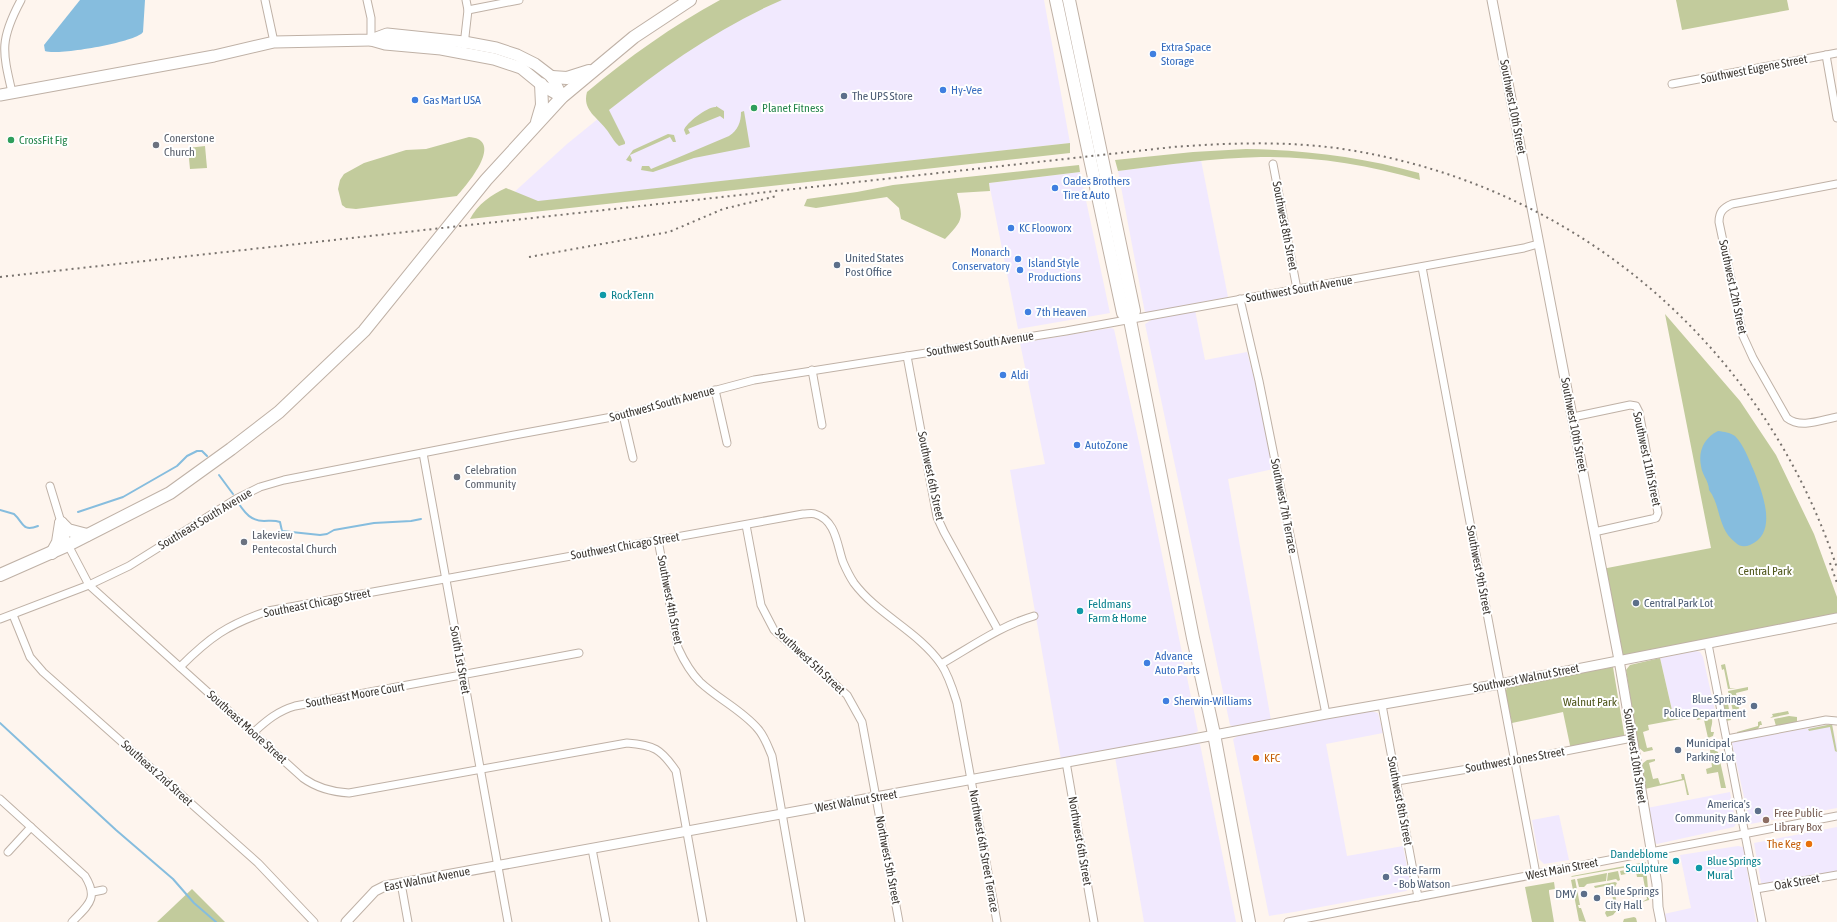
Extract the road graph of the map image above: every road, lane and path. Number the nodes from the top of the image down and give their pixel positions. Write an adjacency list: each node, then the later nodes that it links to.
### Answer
1 (21, 0): 14 (street)
2 (265, 0): 12 (street)
3 (367, 0): 11 (street)
4 (466, 0): 10 (street)
5 (519, 0): 10 (street)
6 (690, 0): 18 (main road)
7 (1056, 0): 33 (main road)
8 (1069, 0): 33 (main road)
9 (1492, 0): 29 (street, Southwest 10th Street)
10 (468, 10): 13 (street)
11 (371, 40): 12 (main road); 13 (main road); 15 (main road)
12 (274, 42): 22 (main road)
13 (464, 42): 15 (street); 19 (main road)
14 (1, 50): 22 (street)
15 (463, 53): 20 (main road)
16 (1837, 53): 17 (street, Southwest Eugene Street)
17 (1826, 55): 21 (street, Southwest Eugene Street); 25 (street)
18 (598, 68): 19 (main road); 24 (main road)
19 (552, 77): 24 (main road)
20 (541, 84): 24 (main road); 26 (main road)
21 (1672, 84)
22 (12, 92): 23 (main road)
23 (0, 95)
24 (562, 97): 26 (main road)
25 (1837, 118)
26 (536, 126): 49 (main road)
27 (1273, 164): 31 (street, Southwest 8th Street)
28 (1837, 184): 39 (street, Southwest 12th Street)
29 (1538, 244): 30 (street, Southwest South Avenue); 38 (street, Southwest 10th Street)
30 (1422, 267): 31 (street, Southwest South Avenue); 67 (street, Southwest 9th Street)
31 (1297, 289): 32 (street, Southwest South Avenue)
32 (1240, 299): 33 (street, Southwest South Avenue); 69 (street, Southwest 7th Terrace)
33 (1130, 320): 34 (street, Southwest South Avenue); 72 (main road)
34 (907, 356): 35 (street, Southwest South Avenue); 60 (street, Southwest 6th Street)
35 (812, 370): 36 (street, Southwest South Avenue); 40 (street)
36 (715, 390): 37 (street, Southwest South Avenue); 41 (street)
37 (623, 415): 42 (street, Southwest South Avenue); 43 (street)
38 (1573, 417): 48 (street, Southwest 10th Street); 48 (street, Southwest 11th Street)
39 (1837, 417)
40 (822, 425)
41 (727, 443)
42 (423, 453): 54 (street, South 1st Street); 55 (street, Southeast South Avenue)
43 (633, 458)
44 (50, 486): 46 (street, Southeast Moore Street)
45 (803, 514): 47 (street, Southwest Chicago Street); 64 (street, Northwest 6th Street Terrace)
46 (61, 523): 49 (main road); 51 (street, Southeast Moore Street); 52 (main road)
47 (746, 525): 50 (street, Southwest Chicago Street); 80 (street, Southwest 5th Street)
48 (1594, 532): 63 (street, Southwest 10th Street)
49 (87, 535): 51 (main road)
50 (658, 540): 54 (street, Southwest Chicago Street); 82 (street, Southwest 4th Street)
51 (68, 545): 52 (main road); 55 (street, Southeast Moore Street)
52 (52, 553): 53 (main road)
53 (0, 575)
54 (446, 579): 65 (street, Southeast Chicago Street); 66 (street, South 1st Street)
55 (89, 585): 56 (street, Southeast South Avenue); 65 (street, Southeast Moore Street)
56 (13, 615): 59 (street, Southeast South Avenue); 99 (street, Southeast 2nd Street)
57 (1034, 616): 60 (street)
58 (1837, 618): 61 (street, Southwest Walnut Street)
59 (0, 619)
60 (998, 630): 64 (street)
61 (1708, 644): 63 (street, Southwest Walnut Street); 74 (street)
62 (579, 653): 66 (street, Southeast Moore Court)
63 (1619, 660): 67 (street, Southwest Walnut Street); 73 (street, Southwest 10th Street)
64 (941, 664): 78 (street, Northwest 6th Street Terrace)
65 (180, 667): 71 (street, Southeast Moore Street)
66 (463, 675): 71 (street, Southeast Moore Court); 77 (street, South 1st Street)
67 (1500, 684): 68 (street, Southwest Walnut Street); 75 (street, Southwest 9th Street)
68 (1382, 705): 69 (street, Southwest Walnut Street); 79 (street, Southwest 8th Street)
69 (1326, 714): 72 (street, Southwest Walnut Street)
70 (1837, 721): 74 (street)
71 (254, 732): 77 (street, Southeast Moore Street)
72 (1214, 734): 76 (street, West Walnut Street); 109 (main road)
73 (1632, 738): 75 (street, Southwest Jones Street); 89 (street, Southwest 10th Street)
74 (1727, 740): 86 (street)
75 (1515, 761): 79 (street, Southwest Jones Street); 91 (street, Southwest 9th Street)
76 (1066, 762): 78 (street, West Walnut Street); 108 (street, Northwest 6th Street)
77 (480, 770): 85 (street, Southeast Moore Street); 90 (street, South 1st Street)
78 (971, 779): 80 (street, West Walnut Street); 107 (street, Northwest 6th Street Terrace)
79 (1397, 781): 97 (street, Southwest 8th Street)
80 (876, 797): 82 (street, West Walnut Street); 106 (street, Northwest 5th Street)
81 (0, 799): 84 (street)
82 (781, 814): 85 (street, West Walnut Street); 105 (street, Southwest 4th Street)
83 (1837, 816): 86 (street, West Main Street)
84 (31, 827): 88 (street); 96 (street)
85 (687, 831): 87 (street, West Walnut Street); 104 (street, Southeast Moore Street)
86 (1745, 834): 89 (street, West Main Street); 94 (street)
87 (592, 849): 90 (street, West Walnut Street); 103 (street)
88 (8, 852)
89 (1651, 852): 91 (street, West Main Street); 111 (street, Southwest 10th Street)
90 (498, 866): 93 (street, East Walnut Avenue); 102 (street, South 1st Street)
91 (1536, 874): 97 (street, West Main Street)
92 (1837, 875): 94 (street, Oak Street)
93 (401, 883): 100 (street, East Walnut Avenue); 101 (street)
94 (1756, 889): 112 (street)
95 (103, 890): 96 (street)
96 (92, 892): 98 (street)
97 (1418, 897): 110 (street, West Main Street)
98 (72, 922)
99 (314, 922)
100 (346, 922)
101 (408, 922)
102 (508, 922)
103 (606, 922)
104 (703, 922)
105 (801, 922)
106 (899, 922)
107 (997, 922)
108 (1092, 922)
109 (1249, 922)
110 (1288, 922)
111 (1661, 922)
112 (1762, 922)

